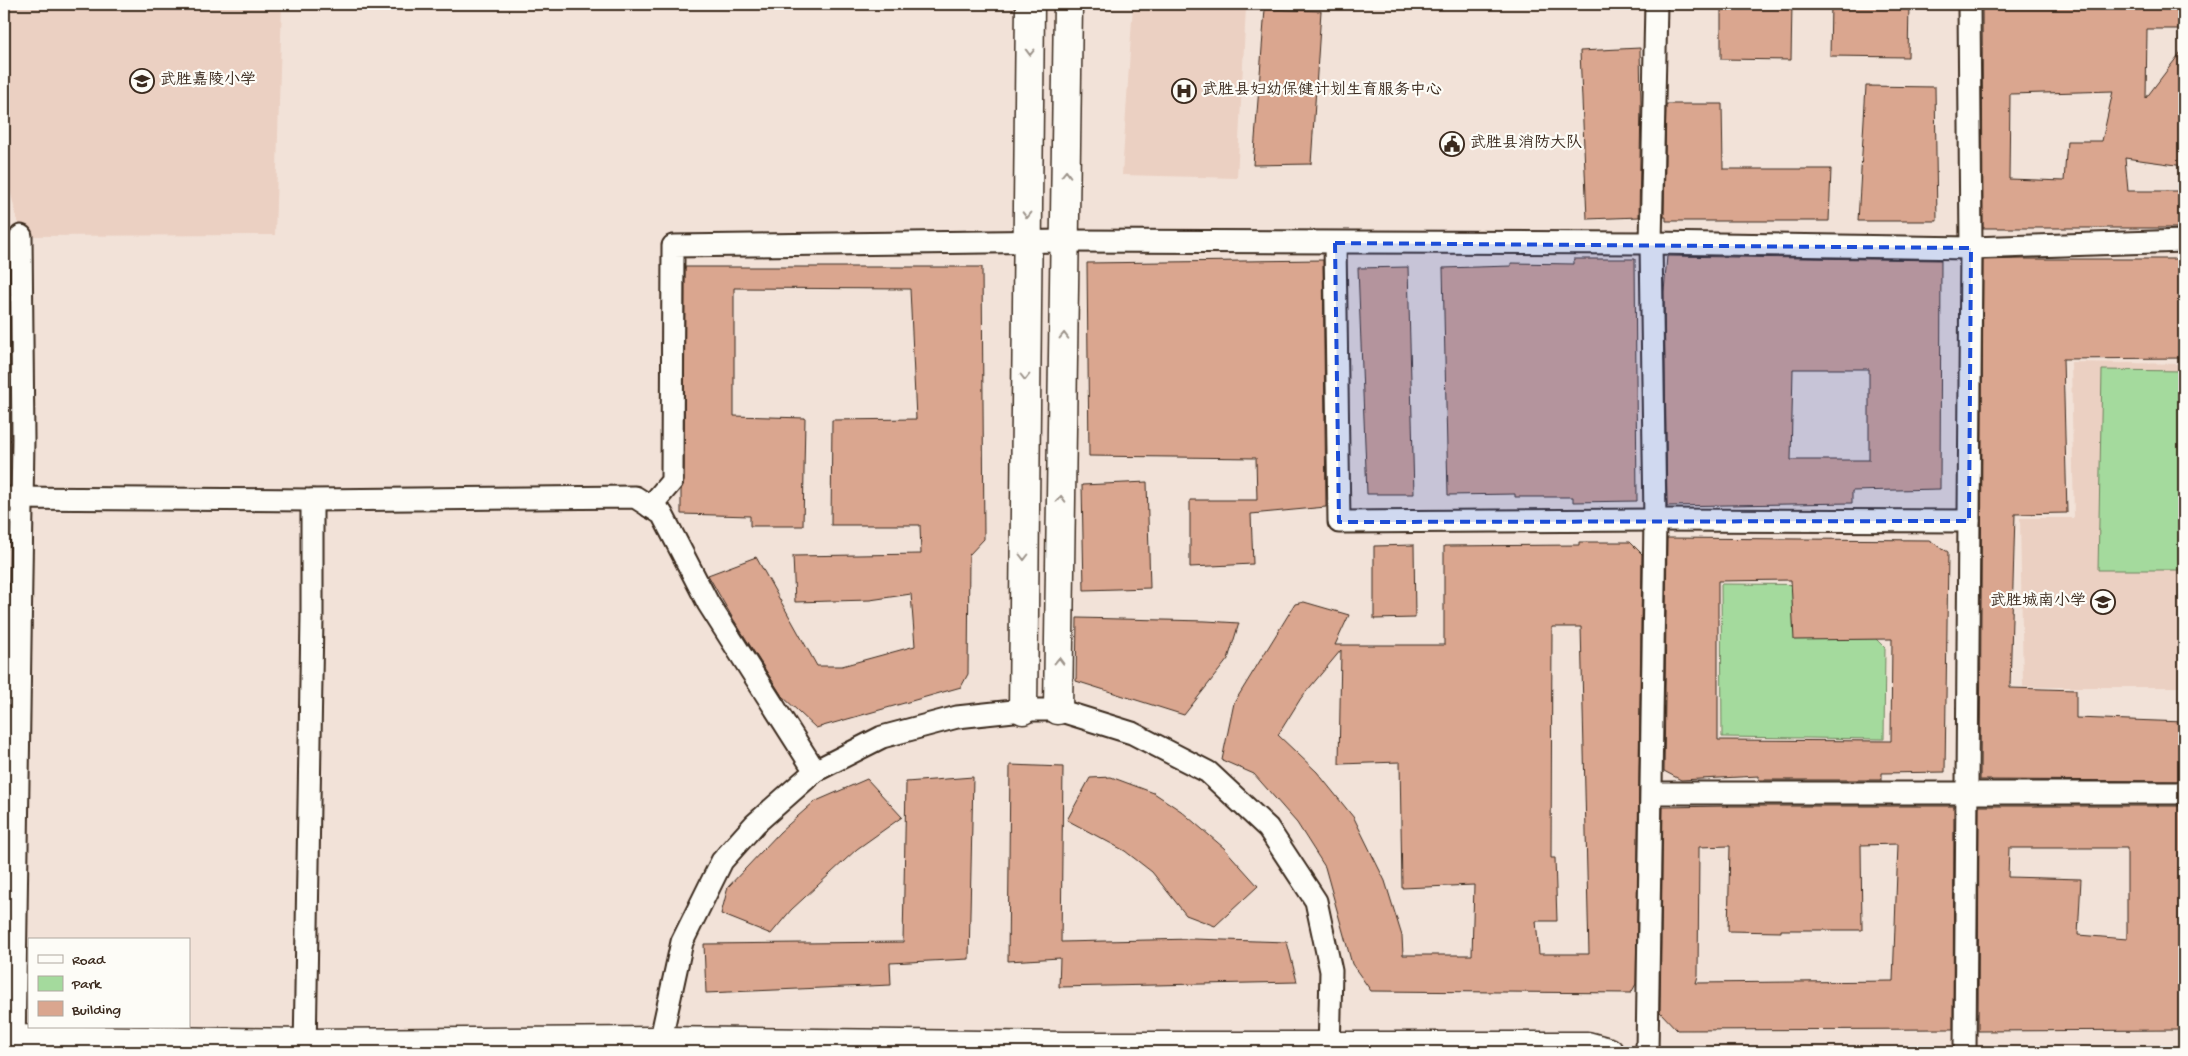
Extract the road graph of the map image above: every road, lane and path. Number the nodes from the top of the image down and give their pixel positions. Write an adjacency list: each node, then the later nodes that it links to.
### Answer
1 (1030, 4): 8 (main road, one-way to 8)
2 (1068, 4): 6 (main road, one-way to 2)
3 (1656, 4): 10 (street)
4 (1969, 4): 11 (street)
5 (21, 236): 12 (street)
6 (1065, 241): 8 (street); 9 (street); 18 (main road, one-way to 6)
7 (2184, 241): 11 (street)
8 (1026, 242): 14 (street); 17 (main road, one-way to 17)
9 (1335, 243): 10 (street); 15 (street)
10 (1651, 243): 11 (street); 15 (street)
11 (1971, 248): 16 (street)
12 (13, 498): 13 (street); 23 (street)
13 (312, 500): 14 (street); 25 (street)
14 (650, 507): 19 (street)
15 (1655, 520): 16 (street); 20 (street)
16 (1969, 521): 21 (street)
17 (1022, 710): 18 (street); 19 (street)
18 (1058, 710): 28 (street)
19 (815, 771): 24 (street)
20 (1652, 793): 21 (street); 30 (street)
21 (1967, 793): 22 (street); 31 (street)
22 (2184, 793)
23 (10, 1043): 25 (main road)
24 (659, 1046): 25 (main road); 26 (main road)
25 (304, 1047)
26 (1024, 1049): 27 (main road)
27 (1064, 1049): 28 (main road)
28 (1329, 1049): 29 (main road)
29 (1609, 1052)
30 (1647, 1052)
31 (1965, 1052)

